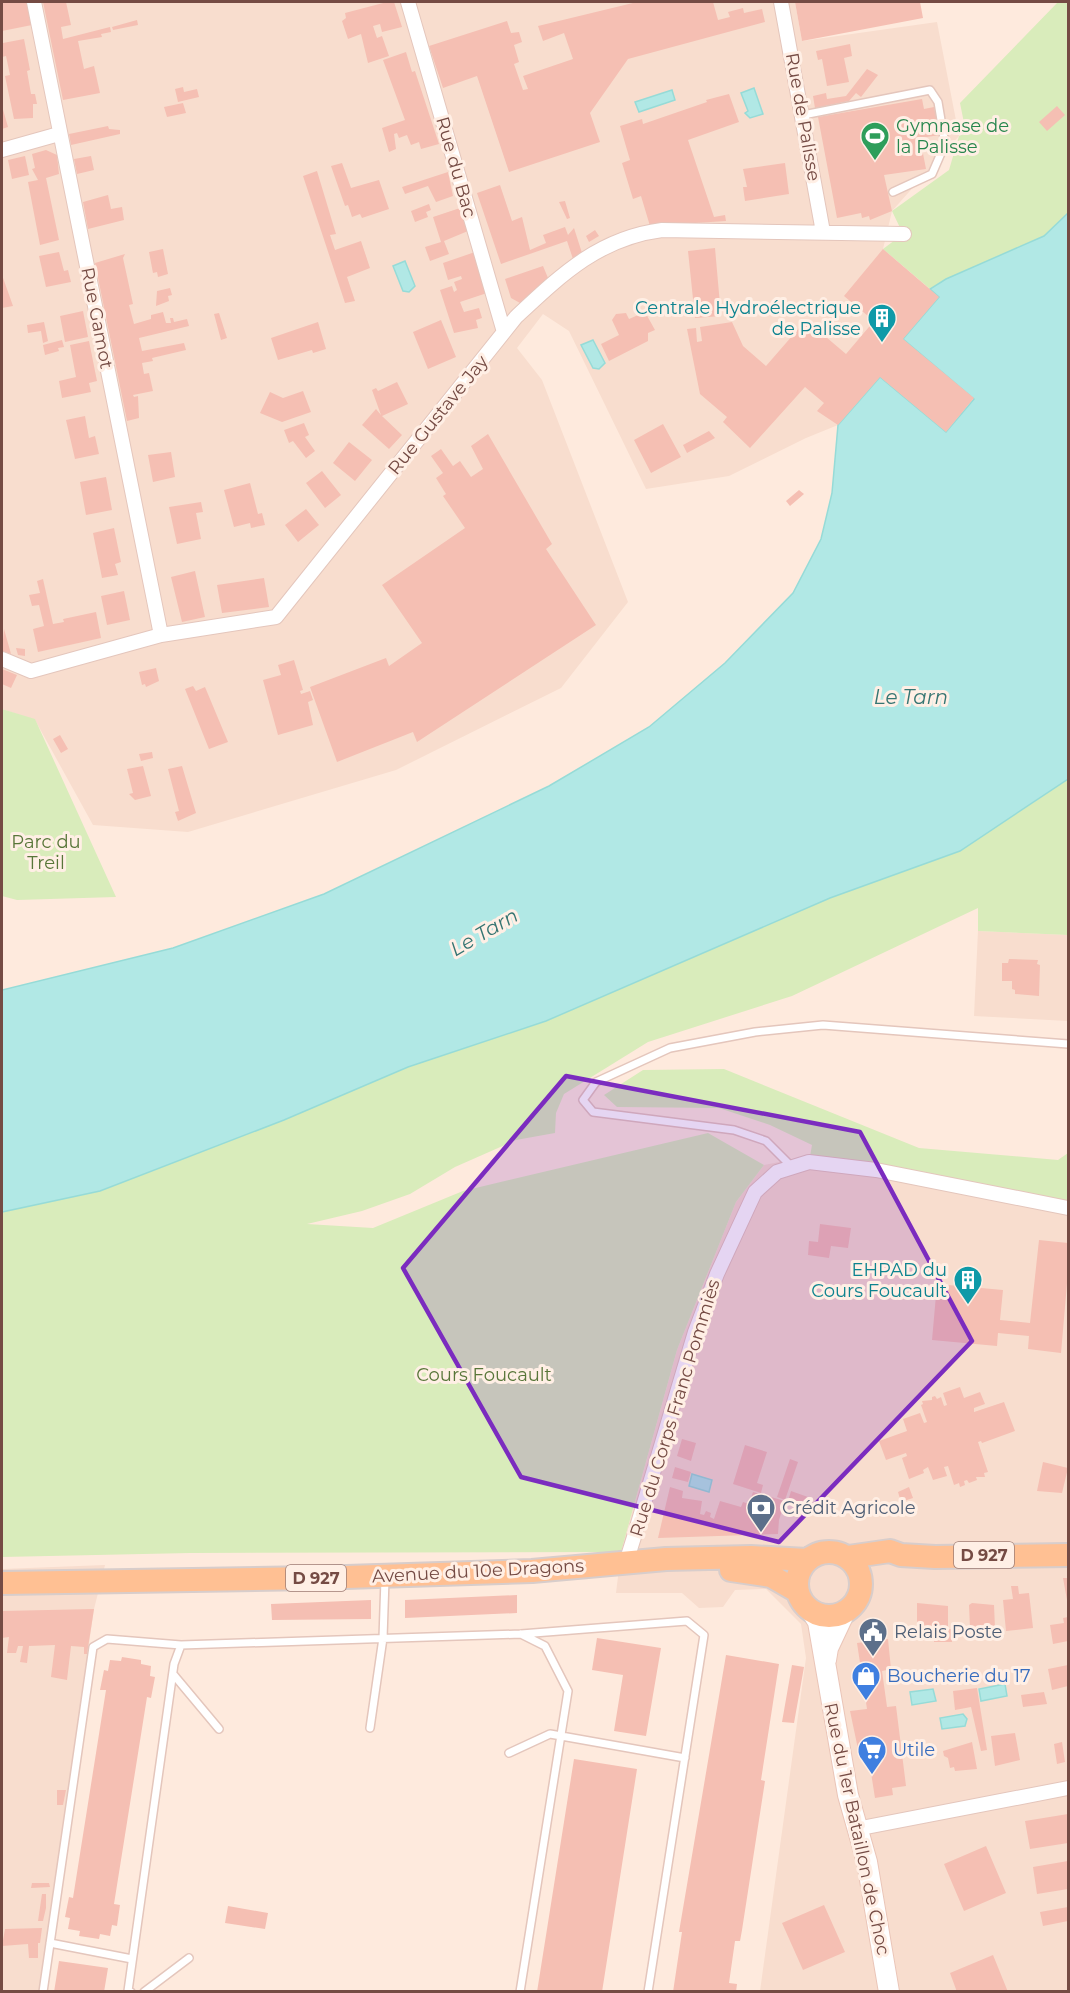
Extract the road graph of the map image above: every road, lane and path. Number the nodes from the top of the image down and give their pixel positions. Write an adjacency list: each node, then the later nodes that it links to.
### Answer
1 (34, 2): 5 (street, Rue Gamot)
2 (408, 2): 10 (street, Rue du Bac)
3 (781, 2): 4 (street, Rue de Palisse)
4 (803, 115): 7 (lane); 8 (street, Rue de Palisse)
5 (59, 134): 6 (street); 11 (street, Rue Gamot)
6 (2, 150)
7 (893, 192)
8 (823, 232): 9 (street, Rue Gustave Jay); 10 (street, Rue Gustave Jay)
9 (904, 234)
10 (504, 332): 11 (street, Rue Gustave Jay)
11 (161, 635): 12 (street, Rue Gustave Jay)
12 (2, 659)
13 (1068, 1044): 14 (lane)
14 (792, 1167): 15 (street, Rue du Corps Franc Pommiès); 20 (street, Rue du Corps Franc Pommiès)
15 (1068, 1208)
16 (901, 1555): 17 (main road, D 927); 18 (main road, D 927); 23 (main road)
17 (1068, 1555)
18 (848, 1557): 19 (main road); 23 (main road)
19 (807, 1560): 20 (main road, Avenue du 10e Dragons / D 927); 24 (main road)
20 (631, 1563): 21 (main road, Avenue du 10e Dragons / D 927); 24 (main road, Avenue du 10e Dragons / D 927)
21 (385, 1575): 22 (main road, Avenue du 10e Dragons / D 927); 28 (lane)
22 (2, 1583)
23 (862, 1585): 26 (main road)
24 (797, 1591): 25 (main road)
25 (812, 1612): 26 (main road); 30 (street, Rue du 1er Bataillon de Choc)
26 (844, 1614): 30 (street, Rue du 1er Bataillon de Choc)
27 (521, 1634): 28 (lane); 34 (lane); 36 (lane)
28 (383, 1638): 29 (lane); 32 (lane)
29 (182, 1645): 31 (lane); 39 (lane)
30 (825, 1666): 38 (street, Rue du 1er Bataillon de Choc)
31 (173, 1674): 33 (lane); 41 (lane)
32 (370, 1728)
33 (219, 1729)
34 (561, 1736): 35 (lane); 36 (lane); 45 (lane)
35 (509, 1753)
36 (684, 1758): 46 (lane)
37 (1068, 1788): 38 (street)
38 (856, 1829): 47 (street, Rue du 1er Bataillon de Choc)
39 (50, 1943): 41 (lane); 43 (lane)
40 (189, 1958): 44 (lane)
41 (132, 1959): 42 (lane)
42 (129, 1991)
43 (43, 1992)
44 (144, 1992)
45 (520, 1992)
46 (648, 1992)
47 (889, 1992)

